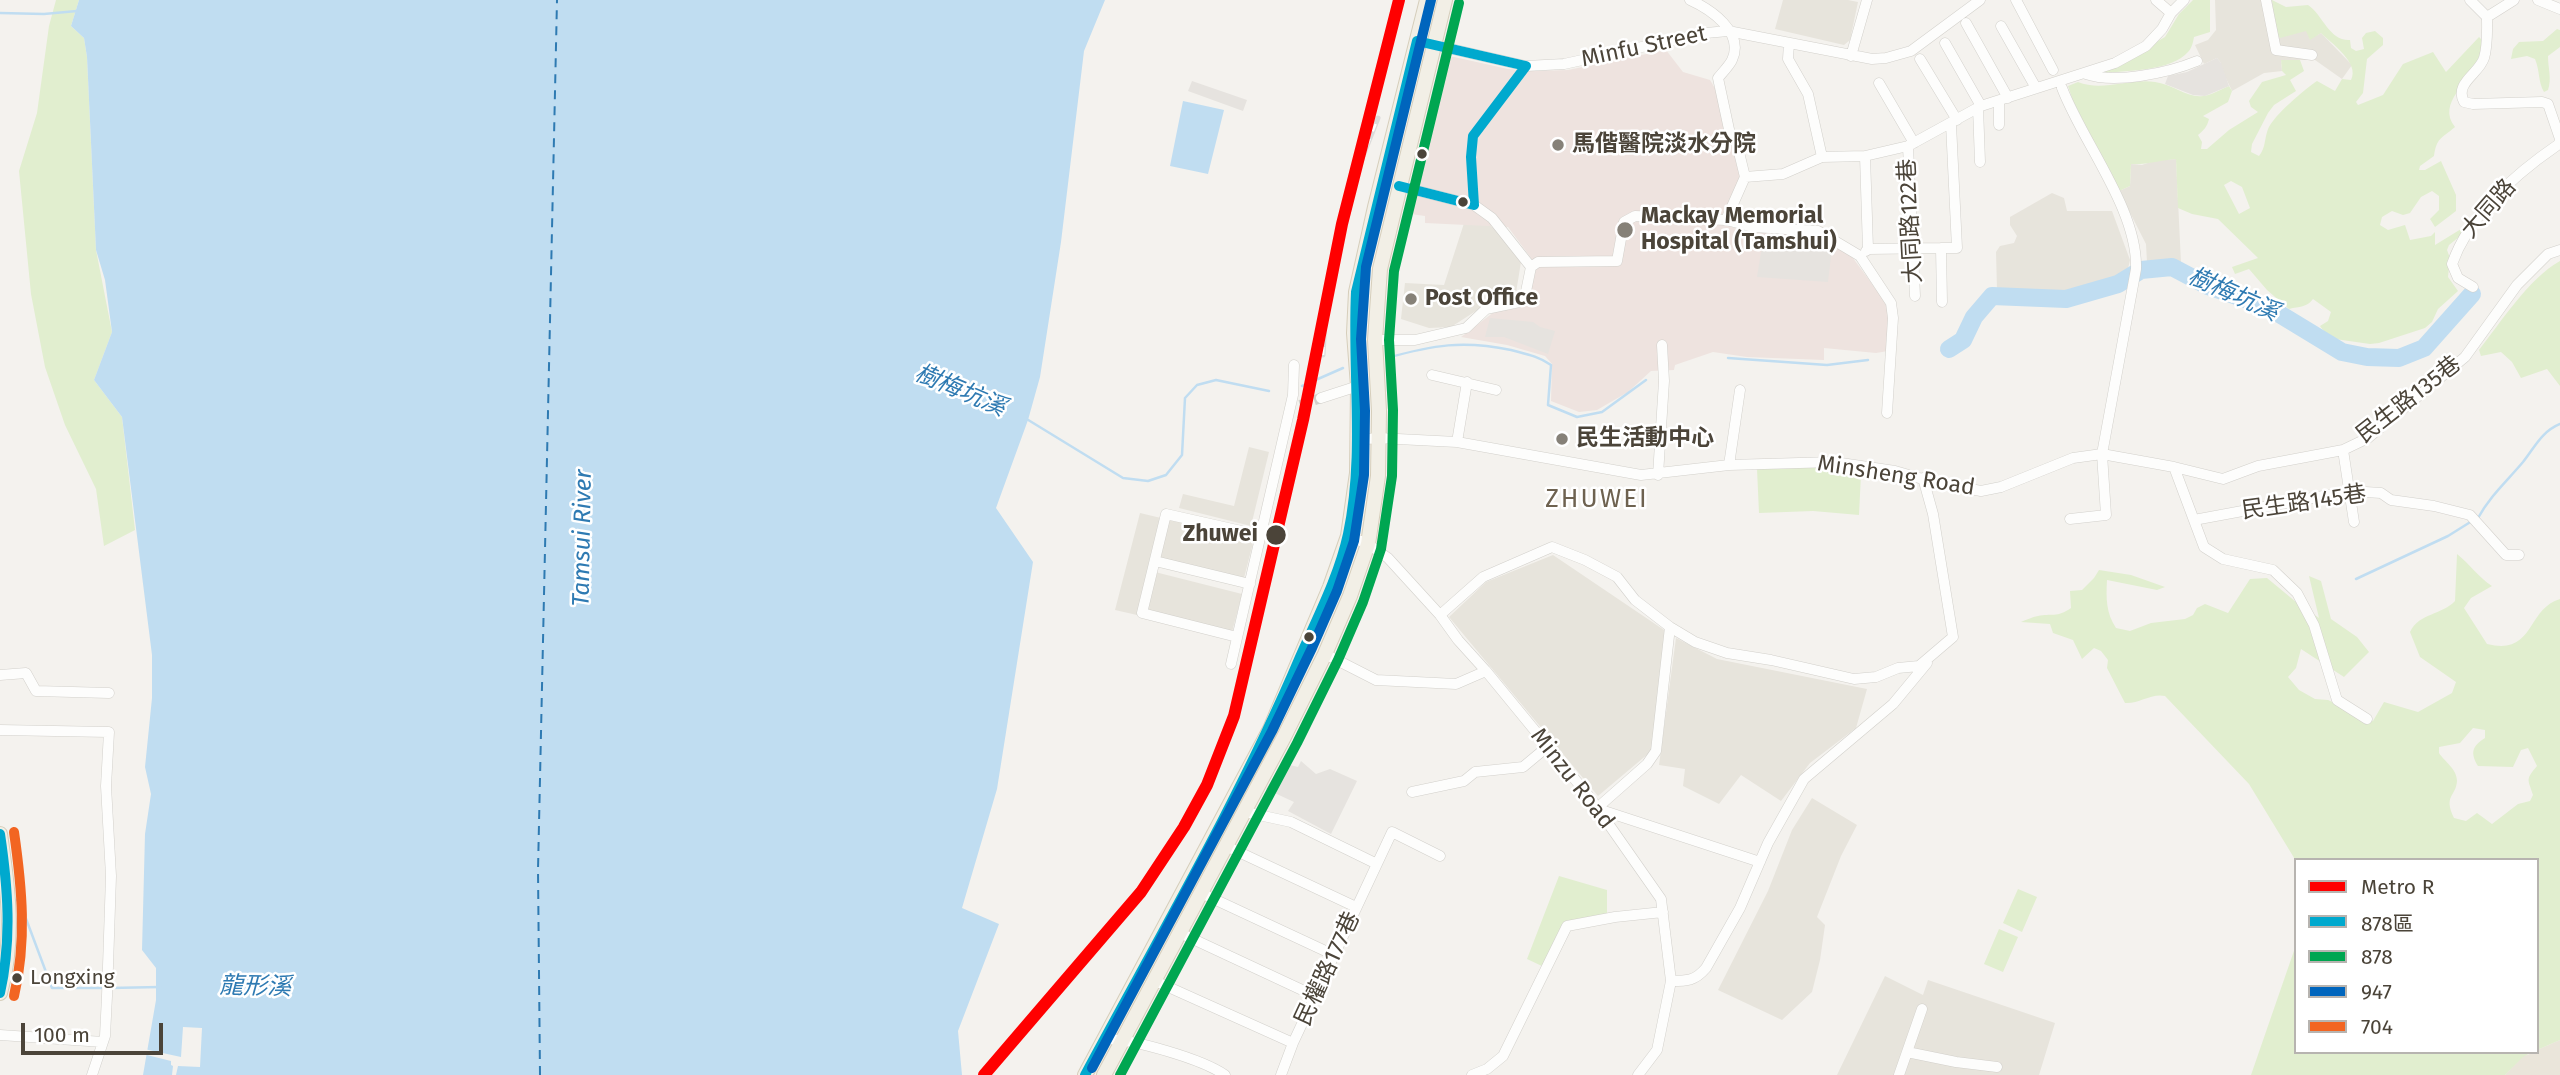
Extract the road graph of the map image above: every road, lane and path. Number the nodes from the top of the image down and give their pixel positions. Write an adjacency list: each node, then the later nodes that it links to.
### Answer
1 (1427, 0): 19 (main road)
2 (1445, 0): 22 (main road)
3 (1690, 0): 18 (street)
4 (1867, 0): 24 (street)
5 (1980, 0): 24 (street, Minfu Street)
6 (2015, 0): 27 (street)
7 (2156, 0): 14 (street)
8 (2184, 0): 14 (street)
9 (2266, 0): 23 (street)
10 (2470, 0): 15 (street)
11 (2514, 0): 15 (street)
12 (2538, 0): 13 (street)
13 (2560, 9)
14 (2171, 13): 28 (street)
15 (2487, 17): 36 (street, 大同路)
16 (1966, 23): 32 (street)
17 (2001, 26): 30 (street)
18 (1728, 31): 20 (street, Minfu Street); 22 (street, Minfu Street); 41 (street)
19 (1417, 41): 22 (street, Minfu Street); 57 (main road)
20 (1789, 43): 24 (street, Minfu Street); 39 (street)
21 (1945, 43): 33 (street)
22 (1434, 45): 42 (main road)
23 (2312, 55)
24 (1851, 56)
25 (1920, 59): 34 (street)
26 (2197, 61): 28 (street)
27 (2050, 67)
28 (2085, 74): 30 (street)
29 (1879, 82): 37 (street)
30 (2036, 88): 32 (street)
31 (2063, 92): 66 (street)
32 (2004, 99): 33 (street); 35 (street)
33 (1980, 106): 34 (street); 40 (street)
34 (1954, 122): 37 (street); 45 (street)
35 (1999, 125)
36 (2560, 139): 49 (street, 大同路)
37 (1911, 145): 38 (street); 44 (street, 大同路122巷)
38 (1865, 156): 39 (street); 47 (street)
39 (1822, 157): 41 (street)
40 (1980, 162)
41 (1745, 177): 43 (street)
42 (1399, 186): 48 (street); 52 (main road)
43 (1726, 220): 47 (street); 48 (street)
44 (1912, 247): 45 (street); 47 (street); 50 (street, 大同路122巷)
45 (1941, 248): 51 (street)
46 (2560, 250): 65 (street, 民生路135巷)
47 (1864, 252): 61 (street)
48 (1531, 267): 52 (street)
49 (2473, 287)
50 (1915, 296)
51 (1942, 302)
52 (1375, 340): 62 (main road)
53 (1662, 345): 69 (street)
54 (1294, 365): 75 (street)
55 (1432, 374): 56 (street)
56 (1467, 382): 58 (street); 64 (street)
57 (1358, 386): 60 (street); 63 (main road)
58 (1496, 390)
59 (1740, 390): 67 (street)
60 (1321, 398)
61 (1887, 413)
62 (1378, 438): 63 (street, Minsheng Road); 64 (street, Minsheng Road); 77 (main road)
63 (1356, 440): 76 (main road)
64 (1457, 442): 69 (street, Minsheng Road)
65 (2343, 450): 68 (street, 民生路135巷); 71 (street)
66 (2102, 454): 68 (street, Minsheng Road); 70 (street, Minsheng Road); 72 (street)
67 (1729, 465): 69 (street, Minsheng Road); 70 (street, Minsheng Road)
68 (2174, 467): 73 (street)
69 (1658, 475)
70 (1923, 478): 85 (street)
71 (2350, 491): 73 (street, 民生路145巷); 74 (street); 78 (street, 民生路145巷)
72 (2070, 519)
73 (2194, 520): 90 (street)
74 (2354, 522)
75 (1259, 535): 79 (street); 80 (street)
76 (1348, 536): 77 (street, Minzu Road); 113 (main road)
77 (1368, 544): 81 (street, Minzu Road); 84 (main road)
78 (2519, 555)
79 (1155, 561): 80 (street); 83 (street)
80 (1250, 584): 83 (street)
81 (1440, 615): 82 (street); 87 (street, Minzu Road)
82 (1670, 627): 85 (street); 94 (street)
83 (1237, 637): 86 (street)
84 (1325, 654): 87 (street); 95 (main road)
85 (1934, 654): 99 (street)
86 (1231, 664)
87 (1486, 671): 92 (street, Minzu Road)
88 (0, 675): 89 (street)
89 (109, 693)
90 (2367, 719)
91 (0, 730): 115 (street)
92 (1547, 747): 93 (street); 94 (street, Minzu Road)
93 (1412, 792)
94 (1596, 809): 99 (street); 103 (street, Minzu Road)
95 (1245, 812): 97 (main road); 100 (street)
96 (0, 834): 104 (main road)
97 (1226, 846): 101 (main road); 102 (street)
98 (1440, 856): 100 (street, 民權路177巷)
99 (1760, 862): 108 (street)
100 (1377, 864): 102 (street, 民權路177巷)
101 (1201, 893): 105 (main road); 106 (street)
102 (1356, 907): 106 (street, 民權路177巷)
103 (1663, 912): 108 (street, Minzu Road); 124 (street)
104 (4, 932): 109 (main road)
105 (1180, 933): 107 (main road); 110 (street)
106 (1334, 955): 110 (street, 民權路177巷)
107 (1155, 981): 114 (main road); 116 (street)
108 (1671, 981): 125 (street, Minzu Road)
109 (0, 993)
110 (1315, 996): 116 (street, 民權路177巷)
111 (1922, 1009): 117 (street)
112 (0, 1035): 115 (street)
113 (1105, 1039): 114 (street); 120 (main road)
114 (1123, 1039): 121 (main road); 122 (street)
115 (103, 1042): 119 (street)
116 (1293, 1043): 123 (street, 民權路177巷)
117 (1907, 1052): 118 (street); 126 (street)
118 (1997, 1067)
119 (92, 1075)
120 (1085, 1075)
121 (1104, 1075)
122 (1225, 1075)
123 (1281, 1075)
124 (1472, 1075)
125 (1637, 1075)
126 (1899, 1075)

